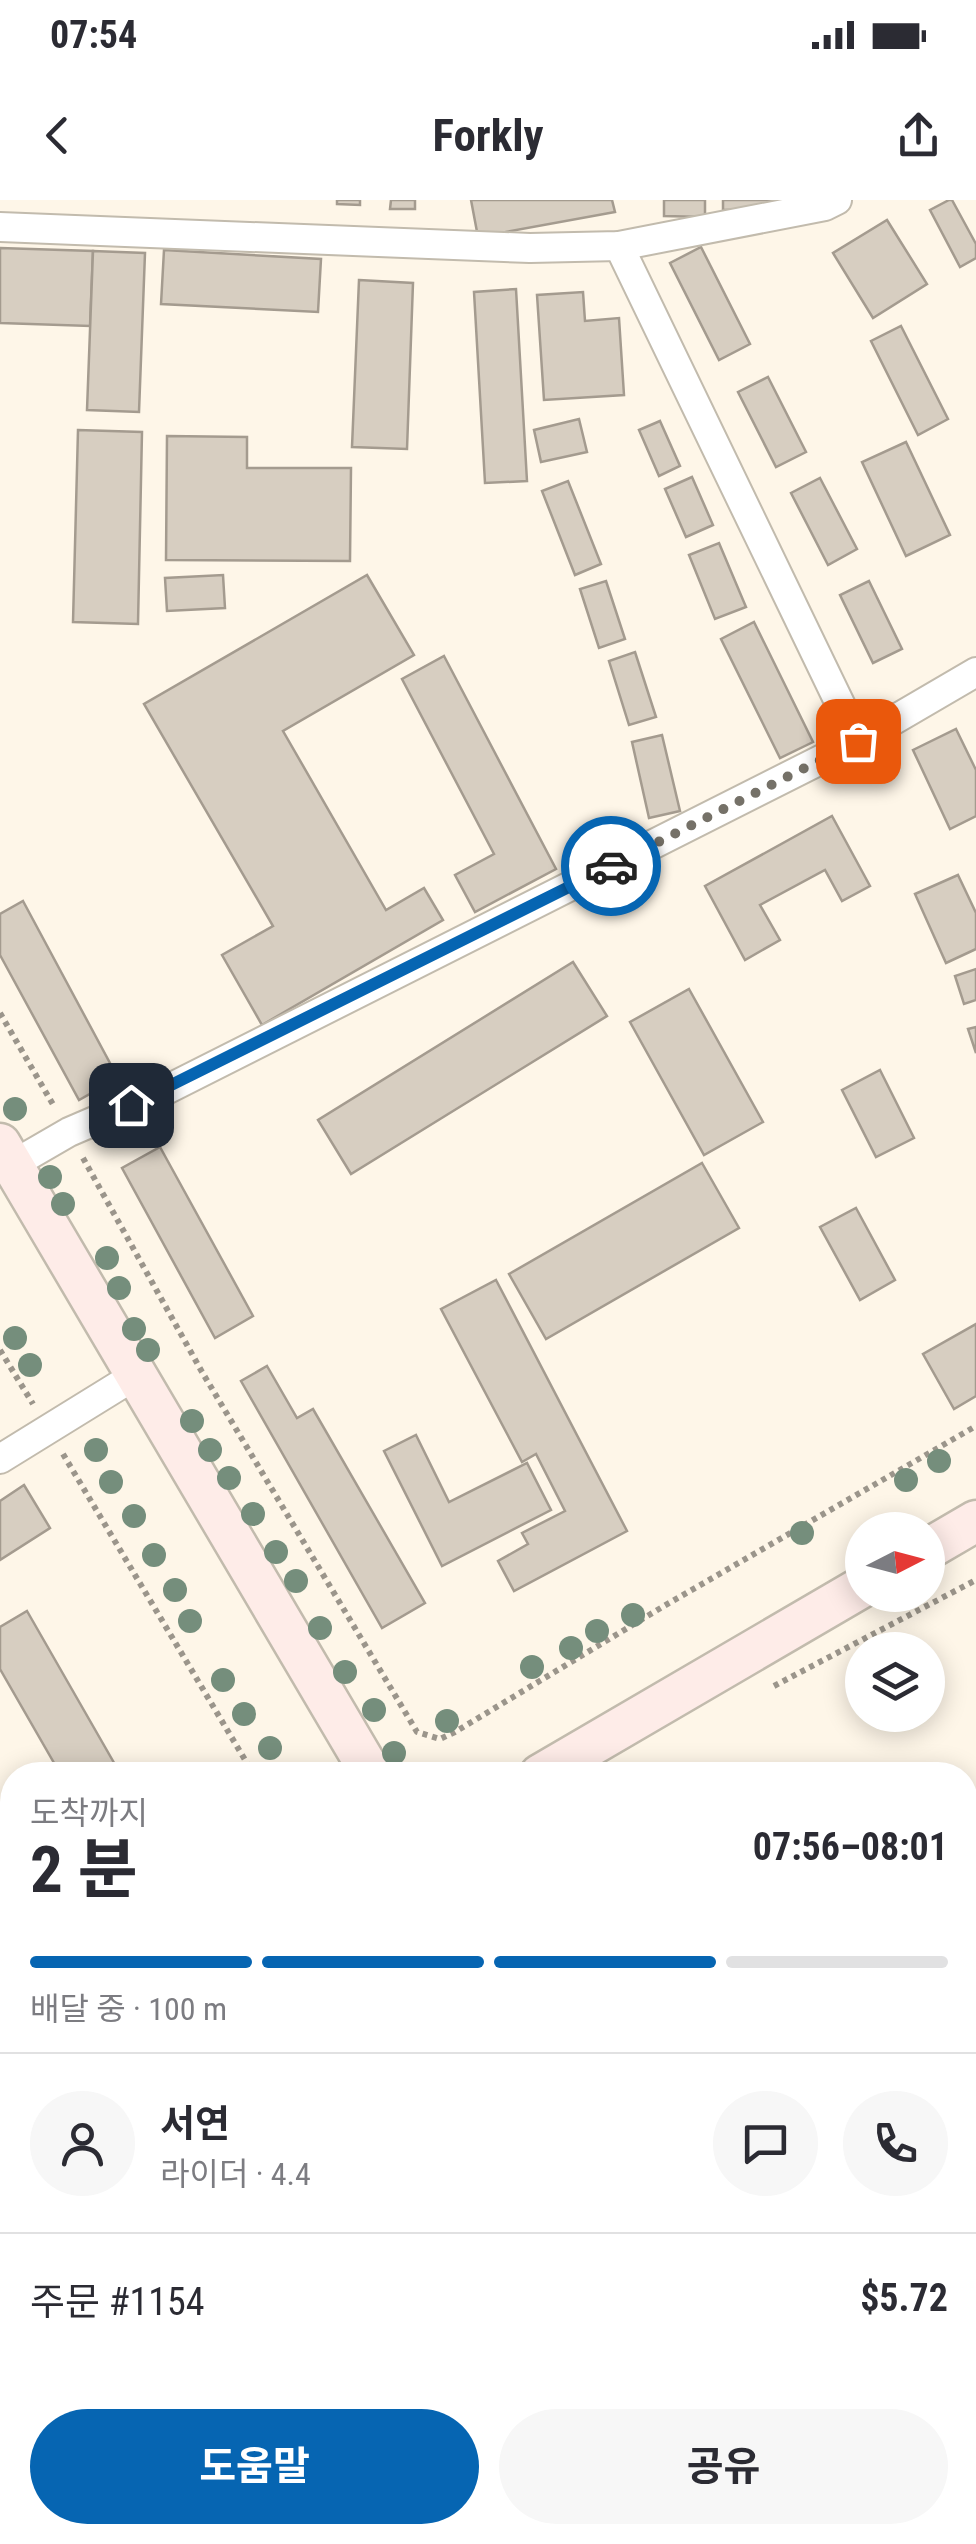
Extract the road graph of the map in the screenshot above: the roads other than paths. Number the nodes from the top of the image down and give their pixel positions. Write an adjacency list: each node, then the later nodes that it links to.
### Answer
1 (837, 200): 3 (street)
2 (0, 228): 3 (street)
3 (620, 246): 5 (street)
4 (976, 672): 5 (street)
5 (858, 741): 6 (street)
6 (6, 1154): 7 (main road)
7 (136, 1375): 8 (street); 12 (main road)
8 (0, 1458)
9 (976, 1521): 10 (main road)
10 (945, 1539)
11 (845, 1597): 13 (main road)
12 (364, 1762)
13 (562, 1762)

